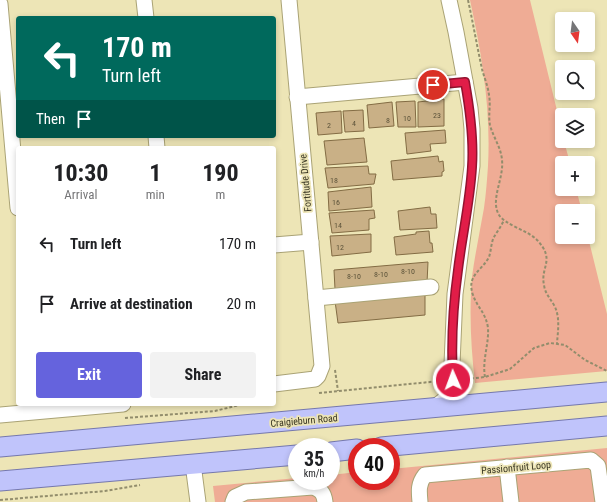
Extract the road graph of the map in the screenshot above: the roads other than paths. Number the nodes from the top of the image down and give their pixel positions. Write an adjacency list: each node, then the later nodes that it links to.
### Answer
1 (144, 0): 5 (street)
2 (289, 0): 7 (street, Fortitude Drive)
3 (449, 0): 6 (street)
4 (0, 4): 8 (street)
5 (146, 16)
6 (465, 82): 7 (street); 13 (street)
7 (297, 97): 9 (street, Fortitude Drive)
8 (16, 185)
9 (311, 242): 10 (street); 12 (street, Fortitude Drive)
10 (276, 245)
11 (431, 288): 12 (street)
12 (316, 298): 14 (street, Fortitude Drive)
13 (453, 380): 16 (street); 19 (street)
14 (276, 384)
15 (607, 392): 16 (main road, Craigieburn Road)
16 (476, 404): 19 (main road, Craigieburn Road)
17 (80, 406): 18 (street)
18 (36, 408): 20 (street)
19 (434, 408): 23 (main road, Craigieburn Road)
20 (0, 415)
21 (607, 426): 22 (main road)
22 (400, 445)
23 (0, 447)
24 (288, 456): 25 (main road)
25 (193, 464): 27 (main road); 28 (street)
26 (507, 467): 31 (street, Passionfruit Loop); 32 (street); 33 (street, Passionfruit Loop)
27 (0, 481)
28 (198, 502)
29 (233, 502): 30 (street)
30 (325, 502)
31 (420, 502)
32 (511, 502)
33 (603, 502)

